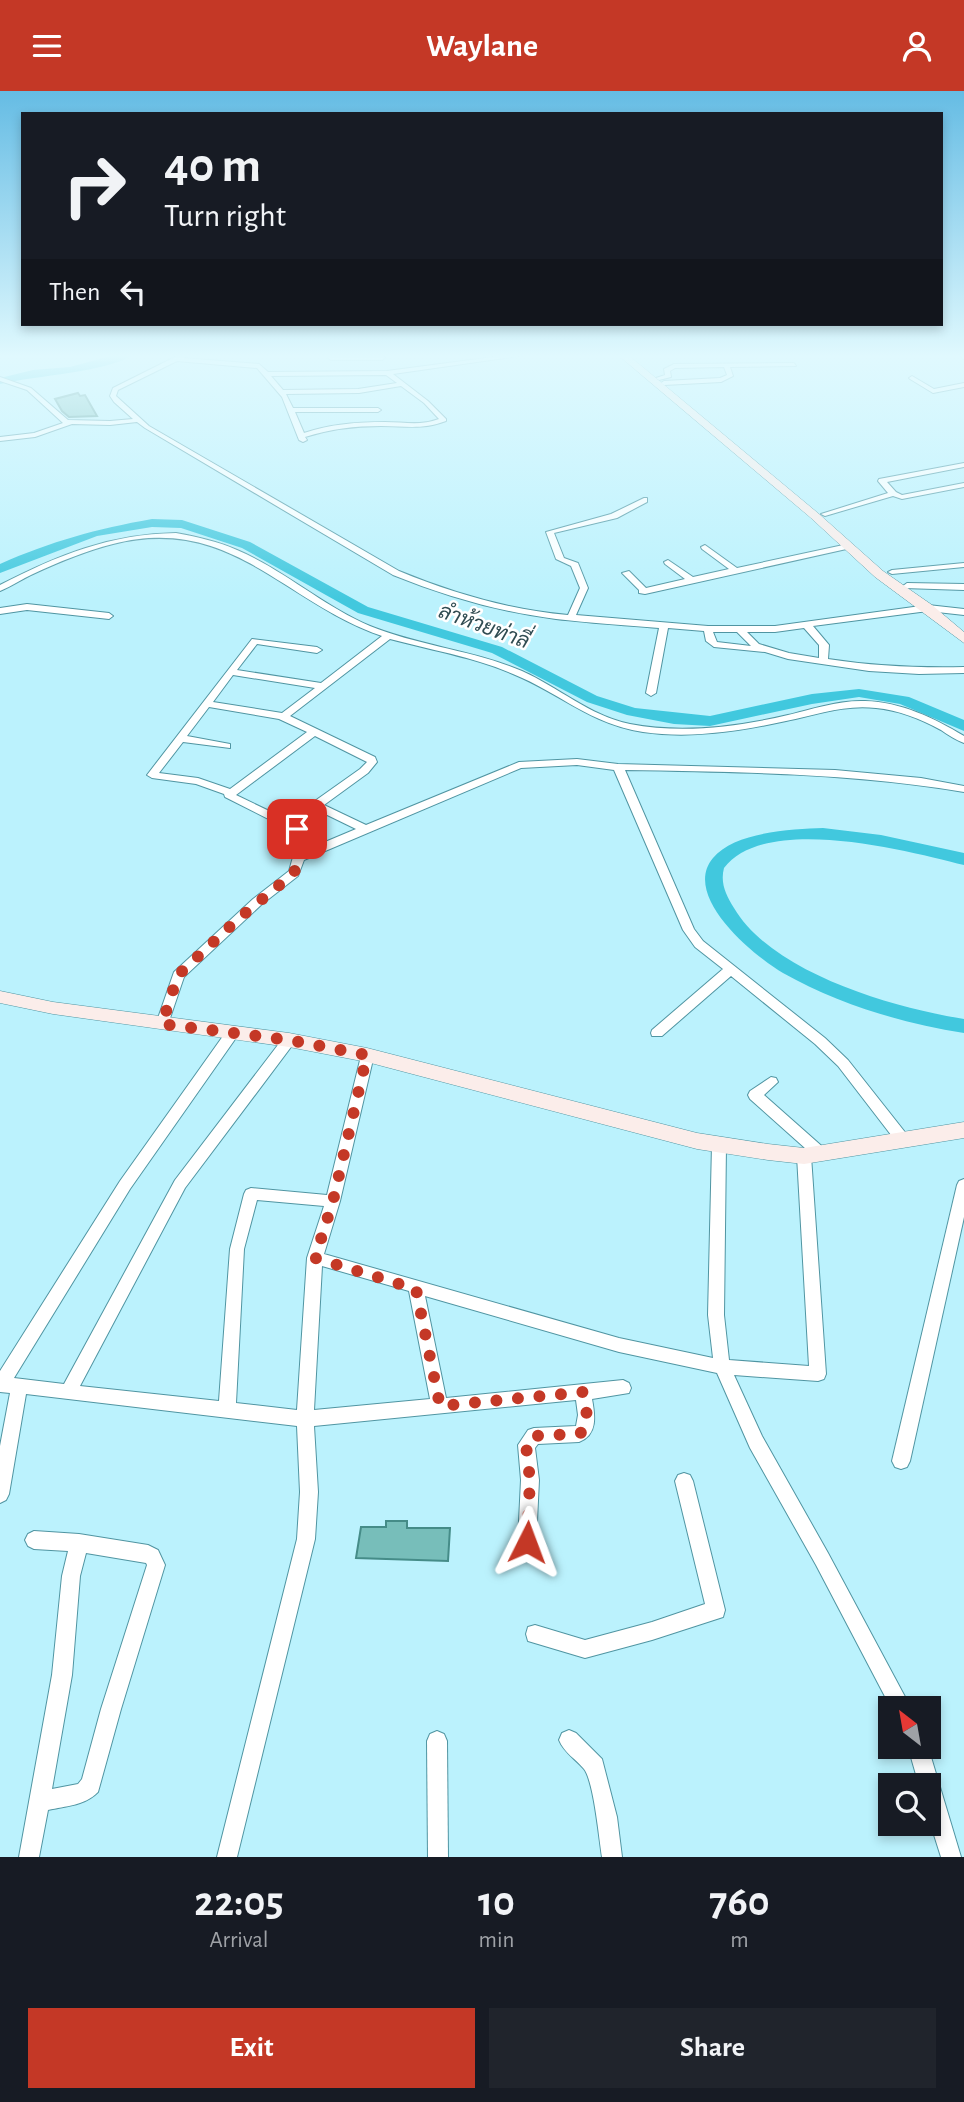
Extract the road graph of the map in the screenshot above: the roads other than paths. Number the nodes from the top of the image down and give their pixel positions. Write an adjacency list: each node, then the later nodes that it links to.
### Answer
1 (23, 436): 5 (street)
2 (166, 436): 27 (street)
3 (718, 436): 11 (main road)
4 (731, 436): 10 (main road)
5 (0, 439)
6 (964, 465): 8 (street)
7 (964, 485): 8 (street)
8 (893, 494): 10 (street)
9 (644, 500): 27 (street)
10 (825, 514): 16 (main road)
11 (848, 546): 15 (street); 23 (main road)
12 (705, 547): 15 (street)
13 (668, 562): 18 (street)
14 (964, 565): 16 (street)
15 (735, 571): 18 (street)
16 (892, 572): 19 (main road)
17 (626, 573): 22 (street)
18 (691, 580): 22 (street)
19 (907, 586): 20 (street); 23 (main road)
20 (964, 587)
21 (0, 588): 32 (street)
22 (643, 591)
23 (928, 608): 25 (street); 28 (street); 33 (main road)
24 (0, 611): 26 (street)
25 (964, 612)
26 (108, 616)
27 (571, 617): 29 (street)
28 (806, 624): 31 (street); 36 (street)
29 (664, 626): 30 (street); 40 (street)
30 (708, 629): 31 (street); 35 (street)
31 (739, 629): 35 (street)
32 (389, 635): 39 (street); 45 (street)
33 (964, 639)
34 (317, 650): 38 (street)
35 (765, 650): 36 (street)
36 (823, 661): 37 (street)
37 (964, 670)
38 (230, 672): 39 (street); 41 (street)
39 (322, 686): 42 (street)
40 (650, 693)
41 (206, 705): 42 (street); 44 (street)
42 (283, 717): 43 (street)
43 (314, 732): 49 (street); 50 (street)
44 (179, 739): 46 (street); 49 (street)
45 (964, 740)
46 (226, 746)
47 (618, 767): 48 (street); 52 (street); 54 (street)
48 (964, 789)
49 (231, 793): 51 (street)
50 (316, 805): 51 (street); 52 (street)
51 (290, 824): 53 (street)
52 (364, 829): 53 (street)
53 (300, 857): 56 (street)
54 (730, 969): 58 (street); 63 (street)
55 (0, 997): 56 (main road)
56 (162, 1024): 57 (main road)
57 (233, 1032): 59 (main road); 71 (street)
58 (657, 1033)
59 (289, 1040): 60 (main road); 74 (street)
60 (367, 1055): 64 (main road); 67 (street)
61 (771, 1082): 65 (street)
62 (964, 1130): 63 (main road)
63 (903, 1140): 65 (main road)
64 (719, 1145): 65 (main road); 70 (street)
65 (812, 1155): 70 (street)
66 (964, 1185): 79 (street)
67 (333, 1201): 68 (street); 77 (street)
68 (315, 1258): 69 (street); 78 (street)
69 (416, 1289): 70 (street); 76 (street)
70 (722, 1367): 86 (street)
71 (0, 1384): 72 (street)
72 (19, 1386): 74 (street); 81 (street)
73 (623, 1388): 75 (street)
74 (69, 1391): 77 (street)
75 (583, 1392): 76 (street); 83 (street)
76 (440, 1406): 78 (street)
77 (227, 1410): 78 (street)
78 (305, 1419): 92 (street)
79 (901, 1461)
80 (684, 1481): 85 (street)
81 (0, 1495)
82 (34, 1540): 84 (street)
83 (527, 1542)
84 (79, 1543): 90 (street); 90 (street)
85 (536, 1634)
86 (895, 1696)
87 (569, 1740): 94 (street)
88 (437, 1741): 93 (street)
89 (922, 1759): 95 (street)
90 (39, 1801): 91 (street)
91 (29, 1857)
92 (227, 1857)
93 (438, 1857)
94 (612, 1857)
95 (951, 1857)

